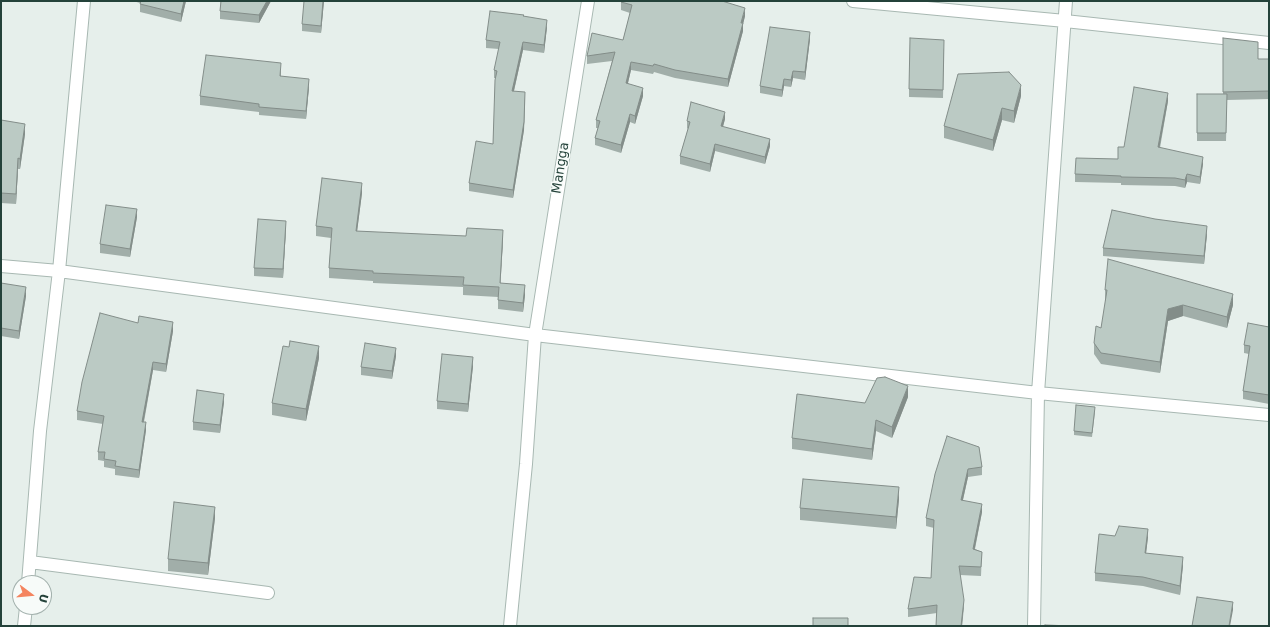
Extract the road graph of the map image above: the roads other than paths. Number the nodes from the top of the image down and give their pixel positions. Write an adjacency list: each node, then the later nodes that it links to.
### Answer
1 (84, 1): 8 (street)
2 (588, 1): 9 (street, Mangga)
3 (853, 1): 5 (street)
4 (1066, 1): 5 (street)
5 (1065, 21): 6 (street); 10 (street)
6 (1269, 43)
7 (1, 266): 8 (street)
8 (59, 271): 9 (street); 12 (street)
9 (535, 335): 10 (street); 17 (street, Mangga)
10 (1038, 393): 11 (street); 18 (street)
11 (1269, 415)
12 (30, 562): 13 (street); 14 (street)
13 (29, 575)
14 (268, 593)
15 (25, 615): 16 (street)
16 (24, 626)
17 (510, 626)
18 (1034, 626)

